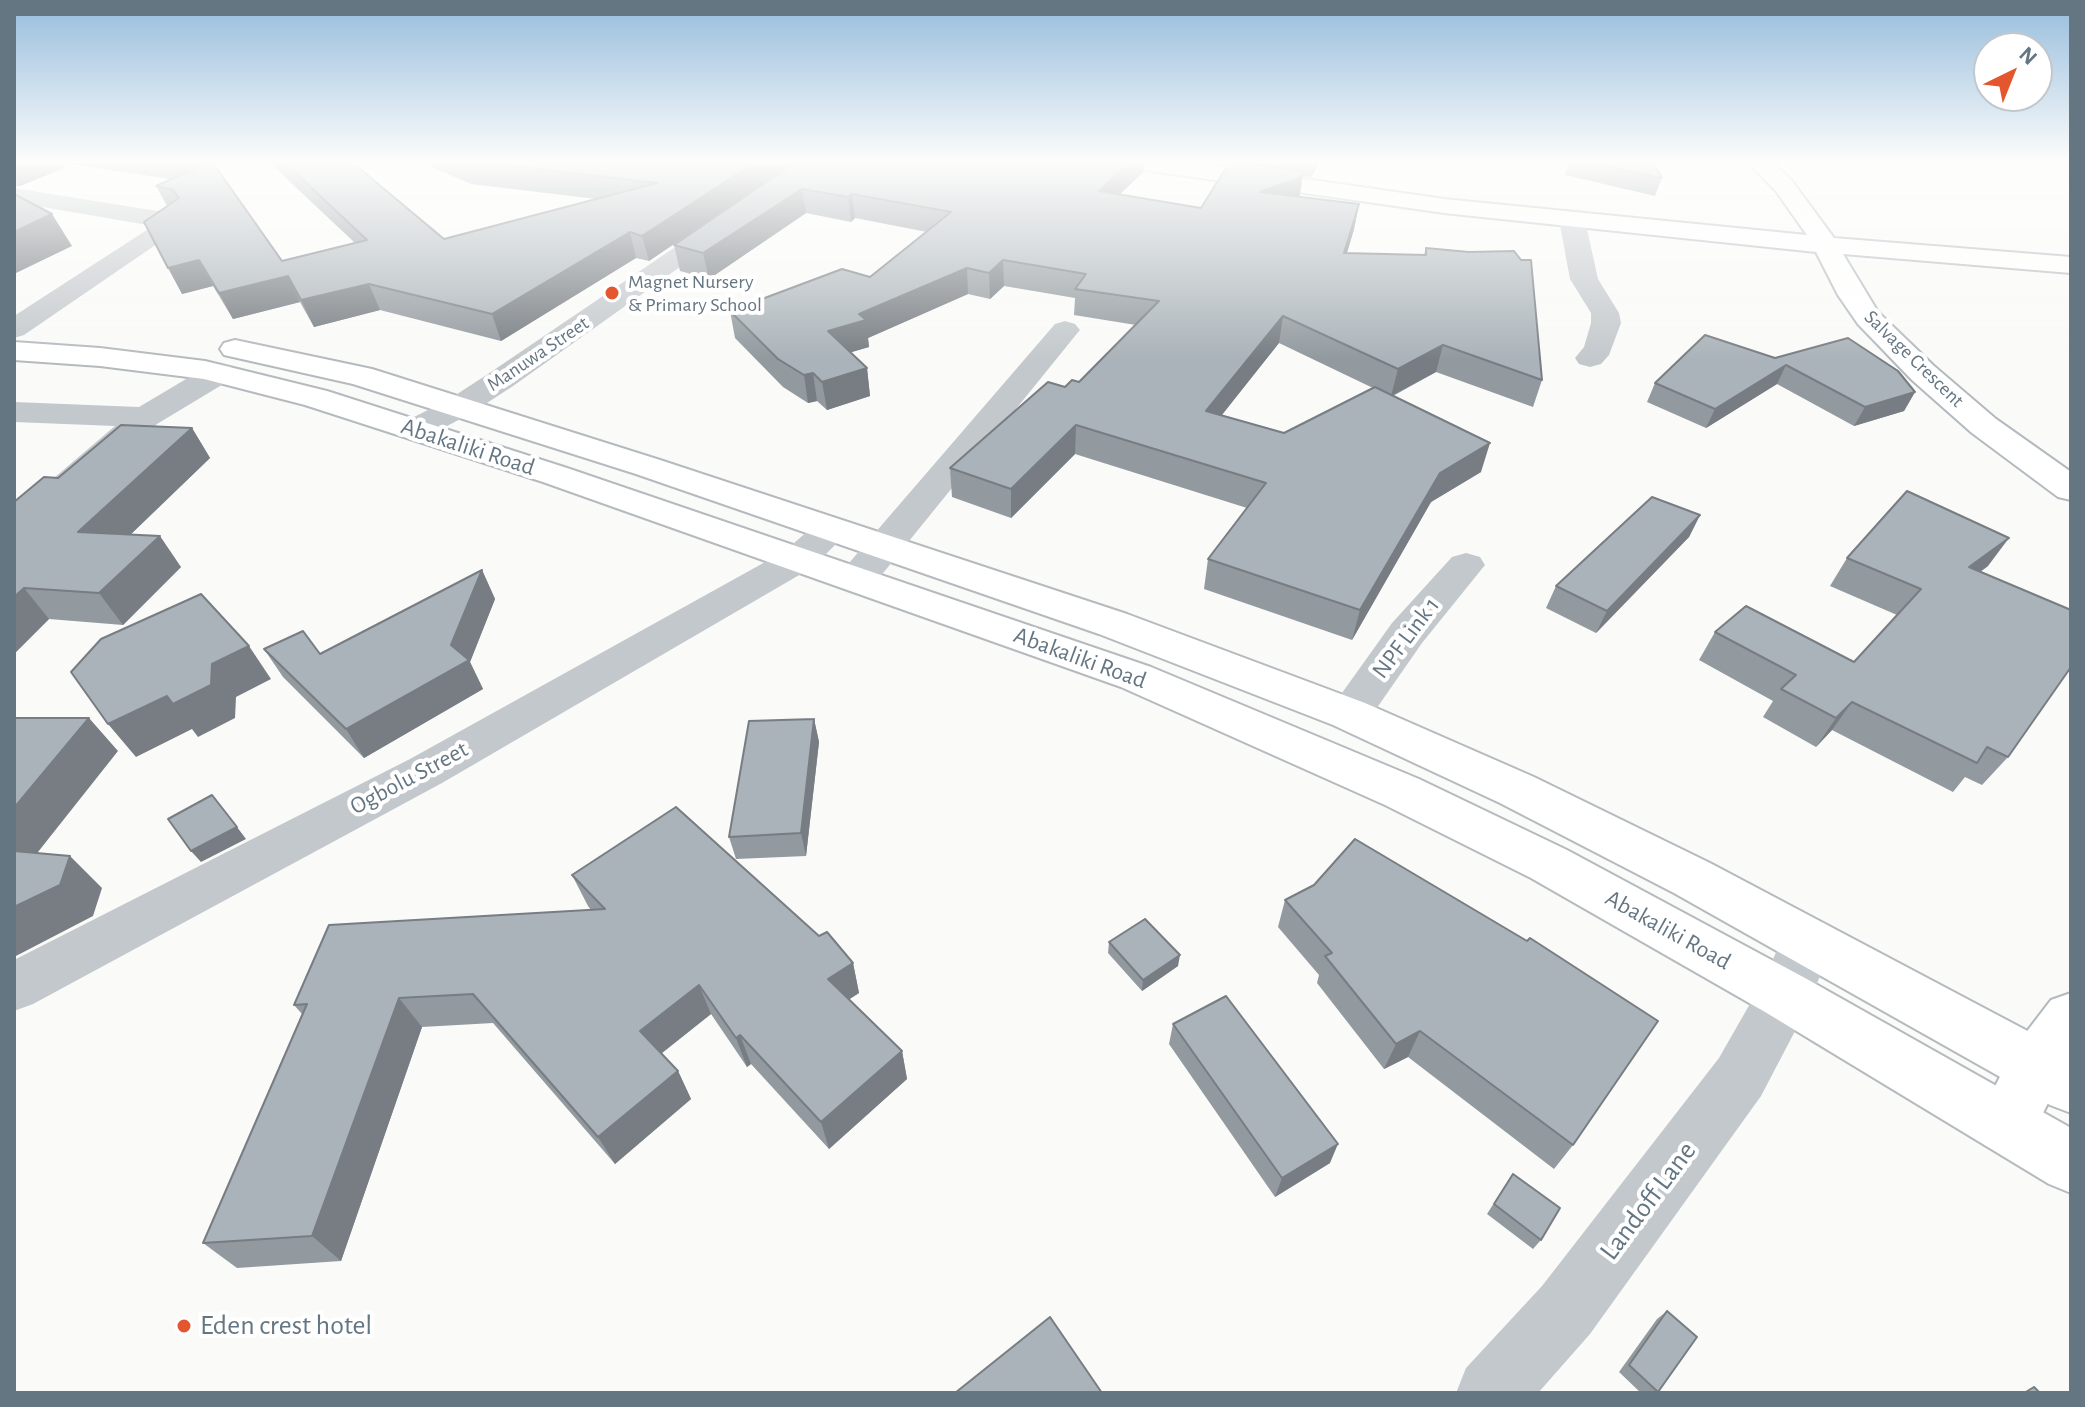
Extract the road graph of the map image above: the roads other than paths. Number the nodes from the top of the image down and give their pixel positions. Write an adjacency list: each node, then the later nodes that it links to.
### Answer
1 (166, 229): 11 (street)
2 (719, 229): 14 (street, Manuwa Street)
3 (1574, 229): 12 (street)
4 (1660, 229): 6 (main road)
5 (1816, 229): 7 (main road, Salvage Crescent)
6 (1715, 234): 7 (main road); 9 (main road)
7 (1826, 245): 8 (main road); 9 (main road, Salvage Crescent)
8 (2071, 265)
9 (1852, 295): 18 (main road, Salvage Crescent)
10 (1065, 330): 21 (street)
11 (15, 334): 13 (main road, Abakaliki Road); 14 (main road, Abakaliki Road)
12 (1590, 358)
13 (219, 373): 16 (street); 17 (main road, Abakaliki Road)
14 (459, 407): 17 (street, Manuwa Street); 20 (main road, Abakaliki Road)
15 (14, 412): 16 (street)
16 (145, 417): 19 (street)
17 (414, 430): 20 (main road, Abakaliki Road)
18 (2071, 489)
19 (14, 531)
20 (815, 545): 21 (main road, Abakaliki Road); 23 (main road, Abakaliki Road); 28 (street, Ogbolu Street)
21 (886, 548): 23 (street); 24 (main road, Abakaliki Road)
22 (1466, 565): 26 (street, NPF Link 1)
23 (857, 579): 25 (main road, Abakaliki Road)
24 (1164, 643): 25 (main road); 26 (main road, Abakaliki Road)
25 (1136, 677): 27 (main road, Abakaliki Road)
26 (1349, 714): 27 (main road, Abakaliki Road)
27 (1796, 968): 30 (main road, Abakaliki Road); 31 (main road, Abakaliki Road); 33 (street, Landoff Lane)
28 (14, 987)
29 (2071, 1018): 30 (main road)
30 (2054, 1076): 31 (main road)
31 (2006, 1124): 32 (main road, Abakaliki Road)
32 (2071, 1162)
33 (1491, 1393)

